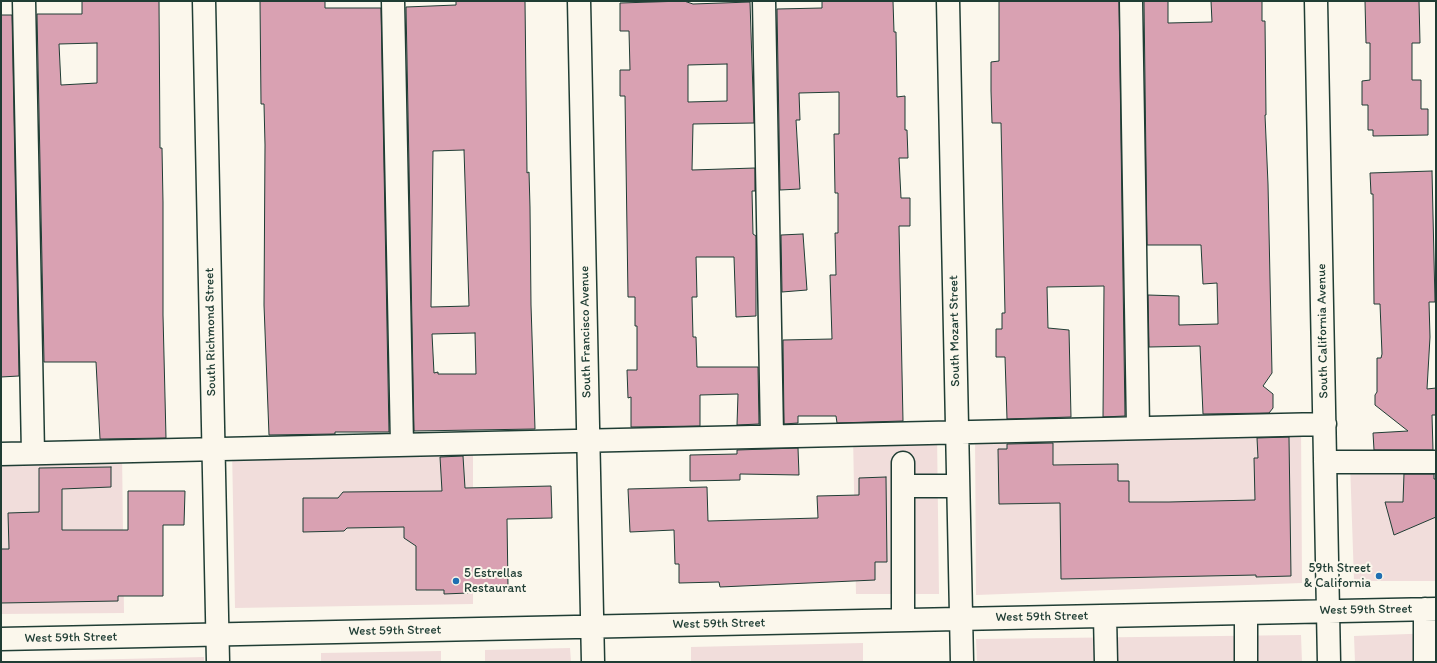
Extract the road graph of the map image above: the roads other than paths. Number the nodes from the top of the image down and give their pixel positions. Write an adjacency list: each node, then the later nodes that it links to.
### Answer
1 (24, 1): 16 (street)
2 (204, 1): 15 (street, South Richmond Street)
3 (393, 1): 14 (street)
4 (579, 1): 13 (street, South Francisco Avenue)
5 (764, 1): 12 (street)
6 (948, 1): 11 (street, South Mozart Street)
7 (1132, 1): 10 (street)
8 (1316, 1): 9 (street, South California Avenue)
9 (1324, 424): 10 (street); 18 (street, South California Avenue)
10 (1138, 428): 11 (street)
11 (957, 432): 12 (street); 22 (street, South Mozart Street)
12 (772, 436): 13 (street)
13 (588, 440): 14 (street); 29 (street, South Francisco Avenue)
14 (402, 445): 15 (street)
15 (214, 449): 16 (street); 30 (street, South Richmond Street)
16 (33, 453): 17 (street)
17 (1, 454)
18 (1325, 462): 19 (street); 24 (street, South California Avenue)
19 (1436, 462)
20 (903, 463): 21 (street)
21 (903, 486): 22 (street); 28 (street)
22 (958, 486): 27 (street, South Mozart Street)
23 (1430, 609): 24 (street, West 59th Street); 38 (street)
24 (1328, 611): 25 (street, West 59th Street); 37 (street, South California Avenue)
25 (1246, 613): 26 (street, West 59th Street); 36 (street)
26 (1105, 616): 27 (street, West 59th Street); 35 (street)
27 (961, 619): 28 (street, West 59th Street); 34 (street, South Mozart Street)
28 (903, 620): 29 (street, West 59th Street)
29 (592, 627): 30 (street, West 59th Street); 33 (street, South Francisco Avenue)
30 (218, 635): 31 (street, West 59th Street); 32 (street, South Richmond Street)
31 (1, 639)
32 (218, 662)
33 (593, 662)
34 (962, 662)
35 (1106, 662)
36 (1246, 662)
37 (1329, 662)
38 (1425, 662)

